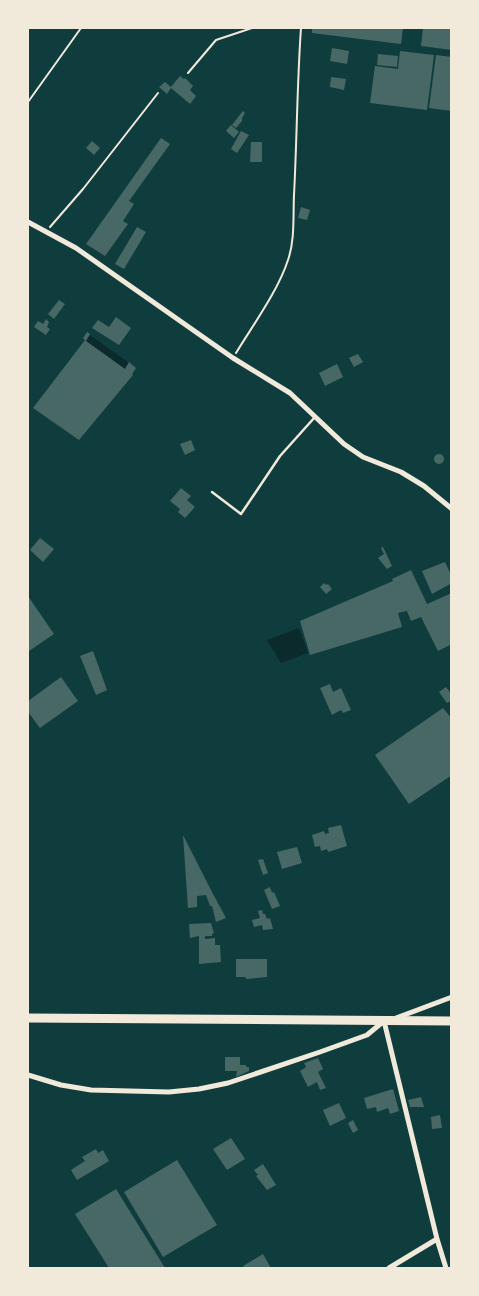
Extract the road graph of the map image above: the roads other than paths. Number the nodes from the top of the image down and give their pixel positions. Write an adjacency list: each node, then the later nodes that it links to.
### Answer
1 (28, 222): 2 (street)
2 (315, 417): 3 (lane); 4 (street)
3 (212, 492)
4 (452, 509)
5 (452, 997): 7 (street)
6 (28, 1018): 7 (main road)
7 (388, 1021): 8 (main road); 9 (street); 10 (street)
8 (452, 1021)
9 (28, 1075)
10 (437, 1239): 11 (street); 12 (street)
11 (389, 1268)
12 (446, 1268)

